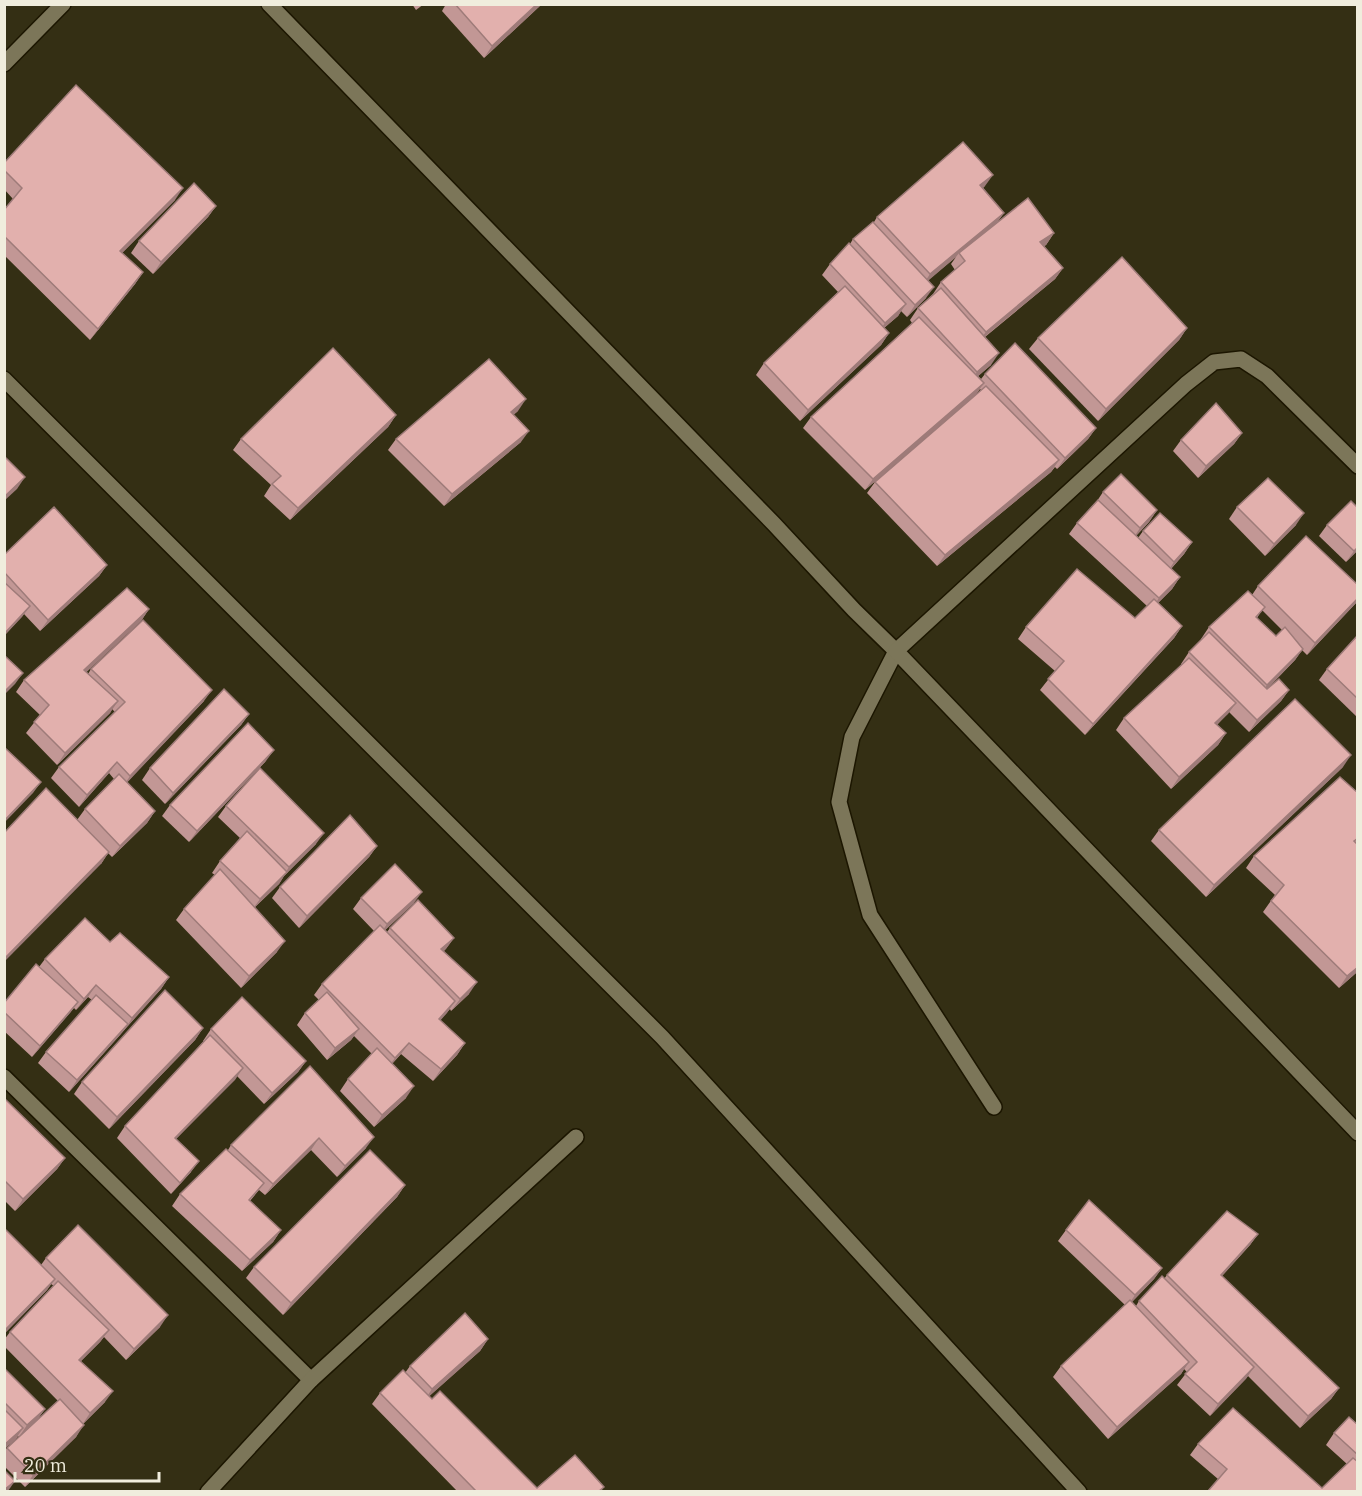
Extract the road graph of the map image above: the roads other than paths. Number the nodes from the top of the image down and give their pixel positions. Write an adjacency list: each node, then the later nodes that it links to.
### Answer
1 (63, 4): 3 (street)
2 (269, 4): 6 (street)
3 (4, 64)
4 (4, 379): 13 (street)
5 (1358, 466): 6 (street)
6 (896, 651): 8 (street); 9 (street)
7 (4, 1077): 11 (street)
8 (994, 1107)
9 (1358, 1133)
10 (576, 1137): 11 (street)
11 (311, 1380): 12 (street)
12 (208, 1491)
13 (1079, 1491)

